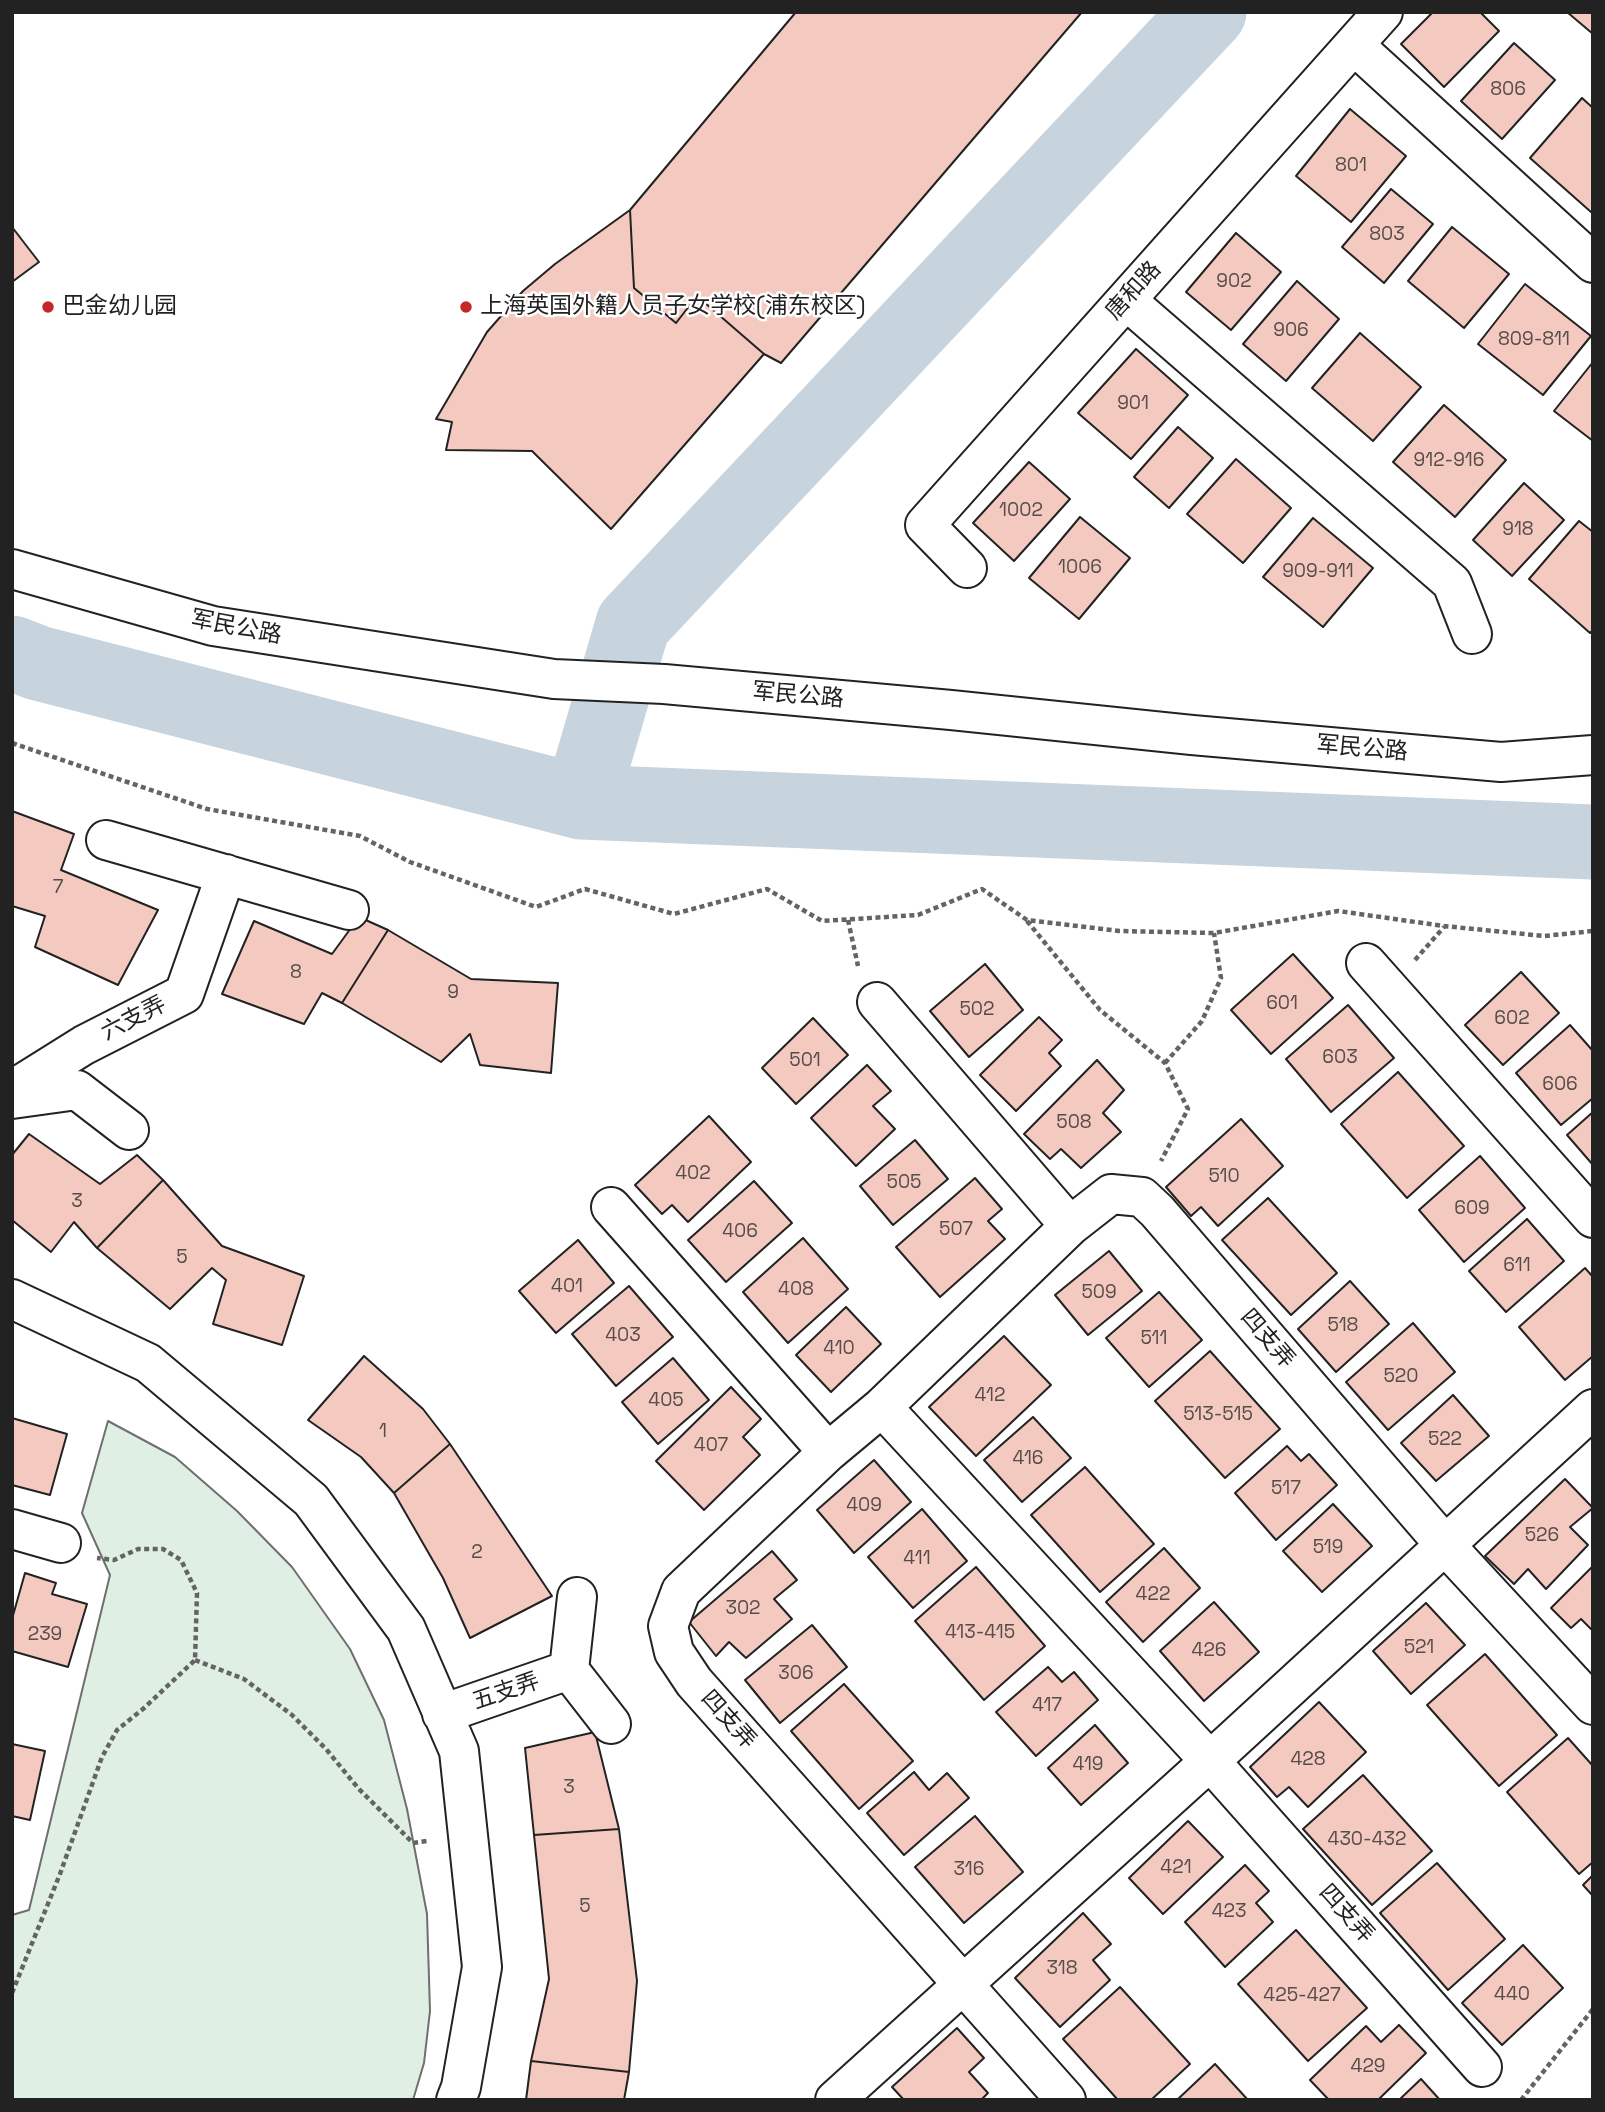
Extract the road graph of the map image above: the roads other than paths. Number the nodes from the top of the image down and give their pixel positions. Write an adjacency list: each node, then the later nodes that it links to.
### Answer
1 (1384, 12): 2 (street, 唐和路)
2 (1354, 45): 3 (street); 4 (street, 唐和路)
3 (1593, 263)
4 (1126, 300): 5 (street, 唐和路); 7 (street)
5 (967, 568)
6 (12, 569): 8 (street, 军民公路)
7 (1472, 634)
8 (1593, 755)
9 (106, 840): 10 (street)
10 (226, 874): 11 (street); 14 (street, 六支弄)
11 (349, 911)
12 (1366, 964): 18 (street)
13 (877, 1002): 19 (street)
14 (12, 1090)
15 (12, 1099): 16 (street)
16 (129, 1130)
17 (611, 1207): 23 (street)
18 (1593, 1217)
19 (1070, 1226): 21 (street, 四支弄); 26 (street, 四支弄)
20 (12, 1299): 30 (street)
21 (882, 1407): 23 (street, 四支弄); 32 (street, 四支弄)
22 (1593, 1409): 26 (street)
23 (828, 1452): 33 (street, 四支弄)
24 (12, 1529): 25 (street)
25 (61, 1543)
26 (1445, 1545): 29 (street, 四支弄); 32 (street)
27 (577, 1597): 28 (street, 五支弄)
28 (569, 1670): 30 (street, 五支弄); 31 (street, 五支弄)
29 (1593, 1705)
30 (442, 1714): 35 (street)
31 (611, 1724)
32 (1210, 1761): 33 (street); 34 (street, 四支弄)
33 (962, 1985): 36 (street); 37 (street, 四支弄)
34 (1482, 2067)
35 (456, 2100)
36 (835, 2100)
37 (1066, 2100)

